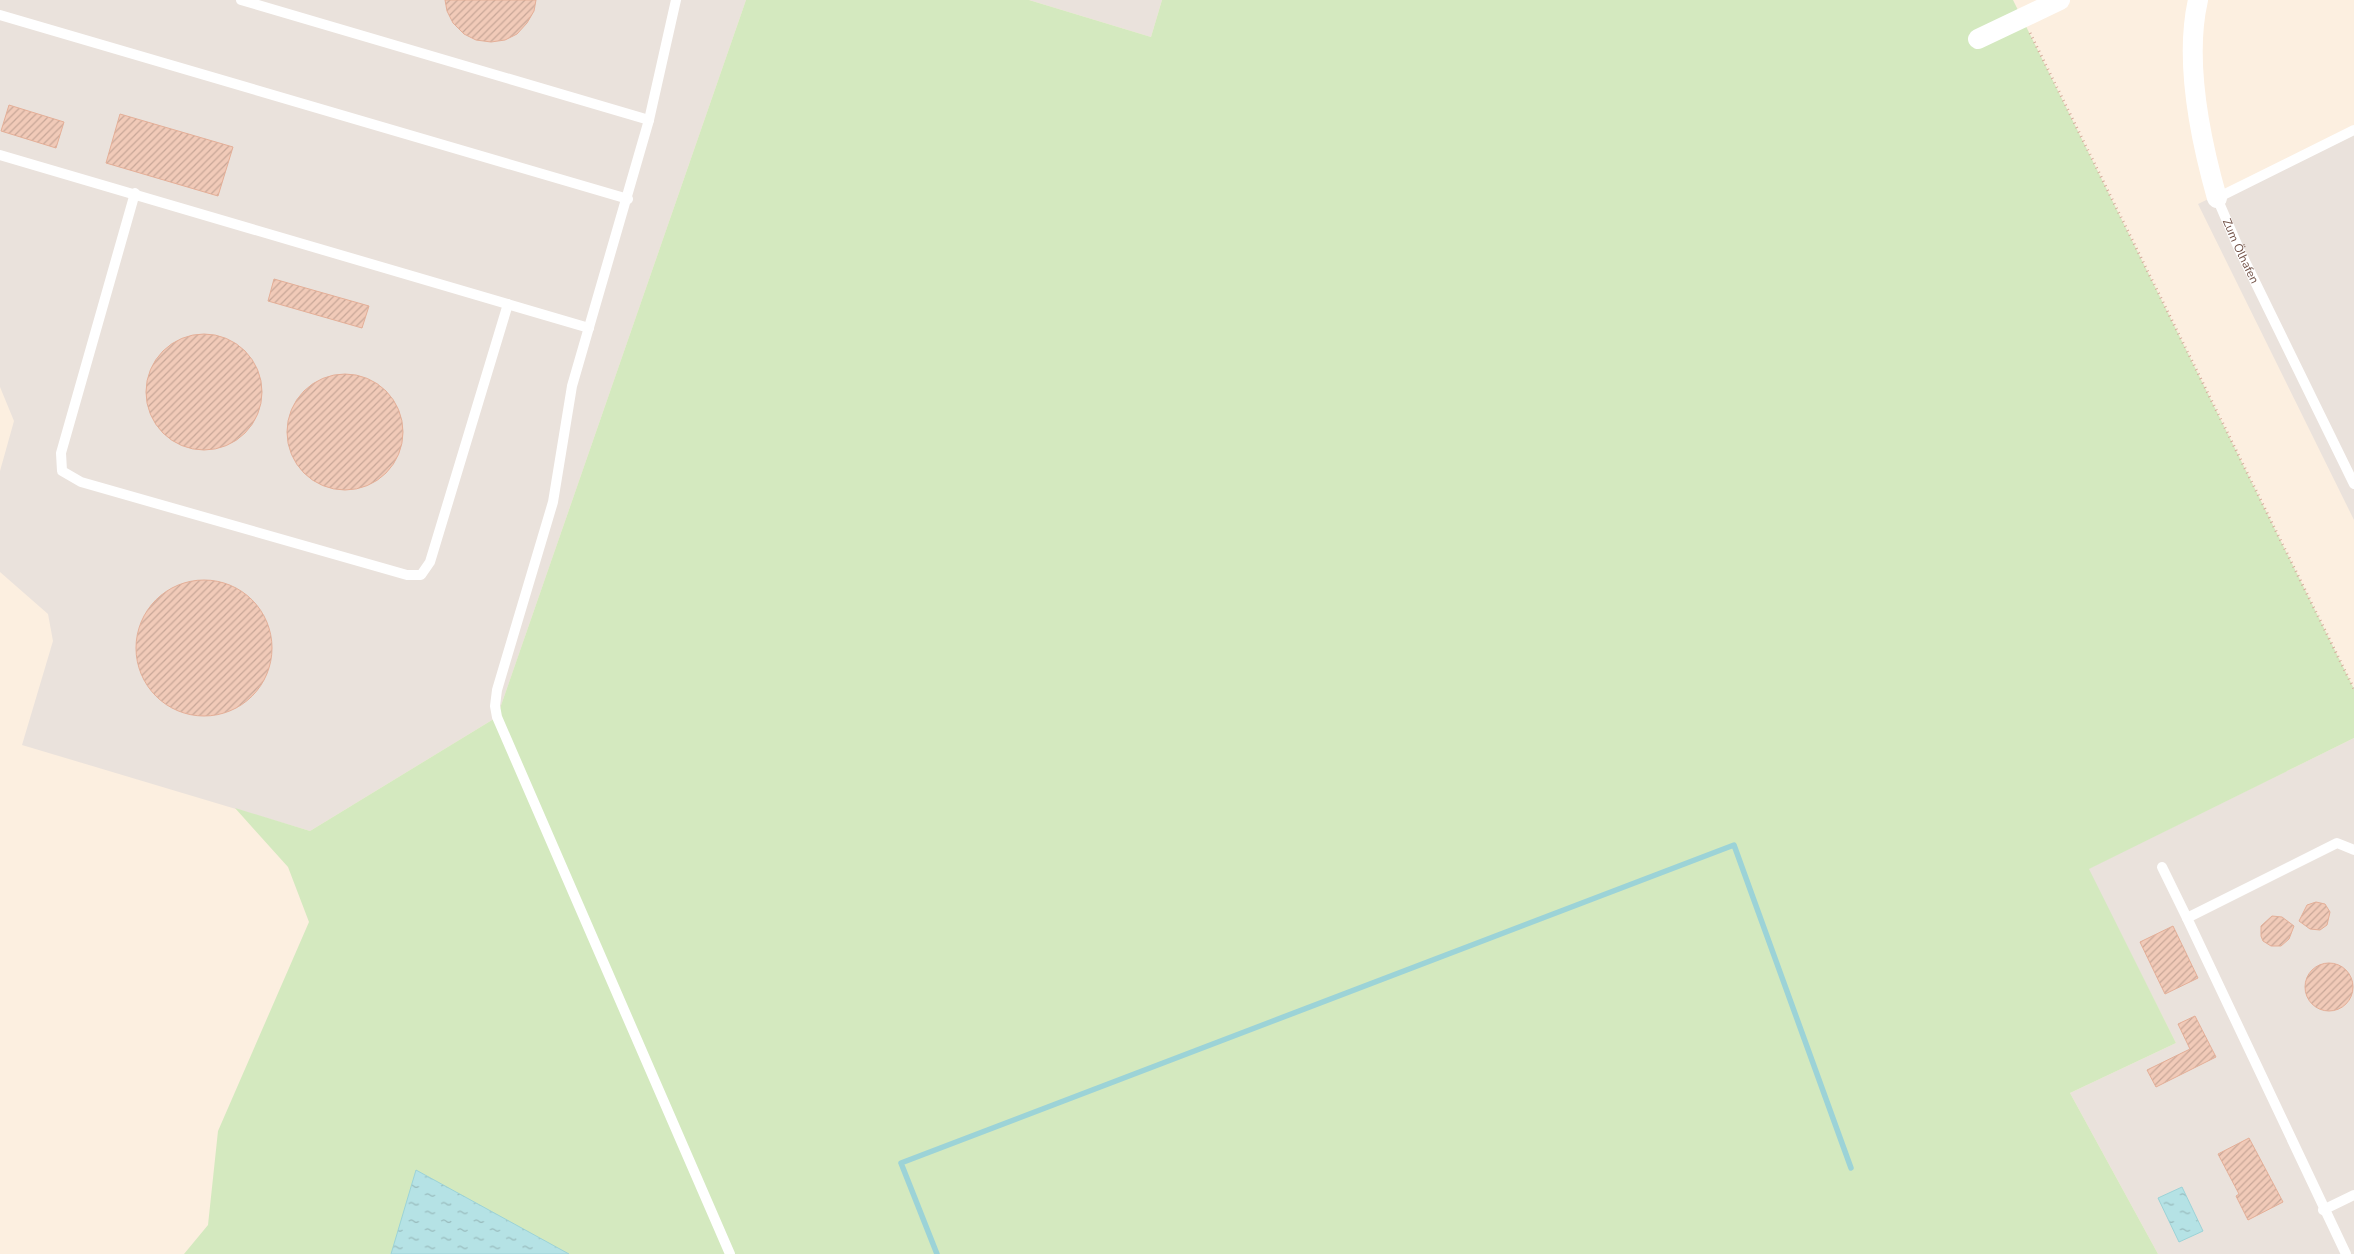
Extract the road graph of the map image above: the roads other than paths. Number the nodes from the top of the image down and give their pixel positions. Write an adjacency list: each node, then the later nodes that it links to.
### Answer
1 (241, 0): 5 (lane)
2 (676, 0): 8 (lane)
3 (2060, 0): 7 (street)
4 (2198, 0): 12 (street, Zum Ölhafen)
5 (255, 2): 8 (lane)
6 (0, 15): 13 (lane)
7 (1978, 39)
8 (649, 120): 13 (lane)
9 (2354, 130): 12 (lane)
10 (0, 155): 11 (lane)
11 (135, 193): 14 (lane); 14 (lane)
12 (2217, 198): 16 (lane, Zum Ölhafen)
13 (628, 199): 15 (lane)
14 (508, 304): 15 (lane)
15 (589, 328): 22 (lane)
16 (2354, 484)
17 (2354, 850): 19 (lane)
18 (2162, 867): 19 (lane)
19 (2187, 918): 21 (lane)
20 (2354, 1195): 21 (lane)
21 (2324, 1210): 23 (lane)
22 (730, 1254)
23 (2346, 1254)

